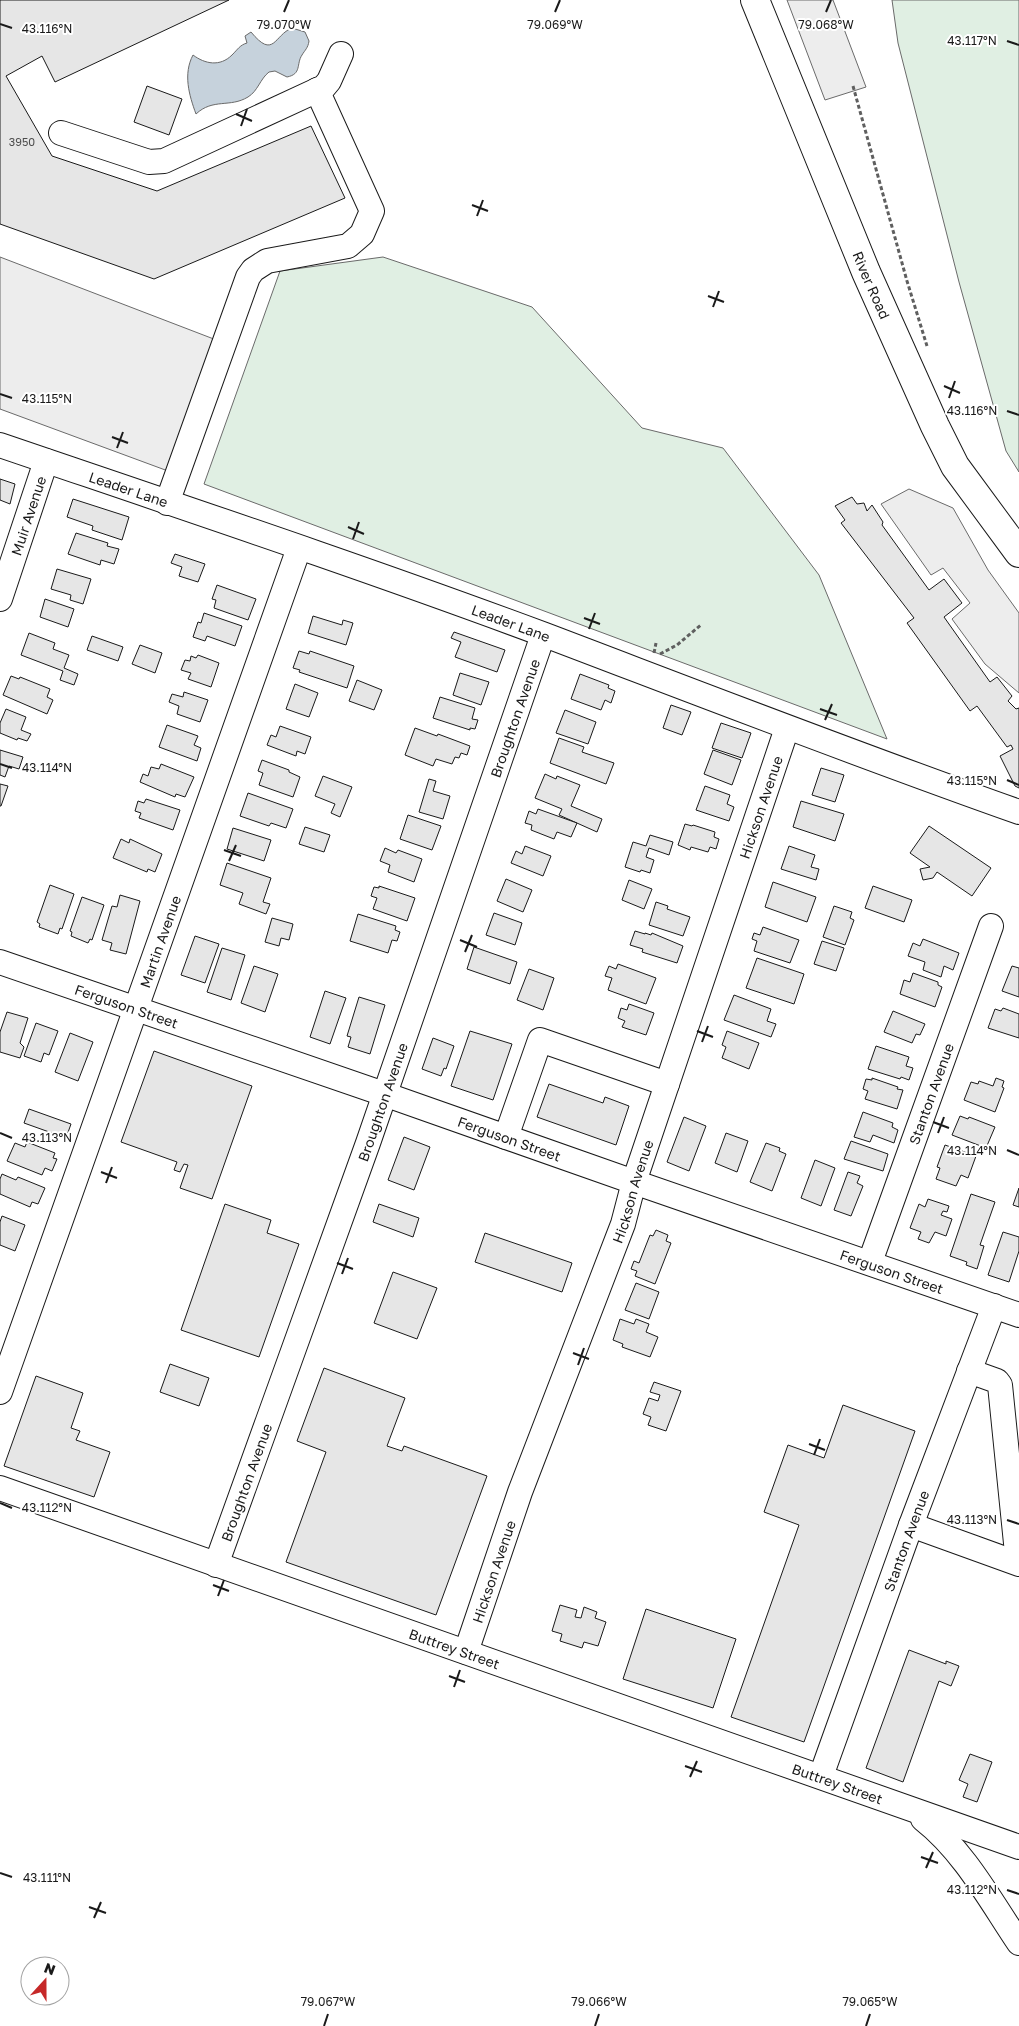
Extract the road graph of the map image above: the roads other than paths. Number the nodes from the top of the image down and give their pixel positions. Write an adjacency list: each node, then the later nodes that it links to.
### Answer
1 (755, 0): 9 (main road, River Road)
2 (340, 54): 3 (street)
3 (317, 90): 4 (street); 7 (street)
4 (61, 133)
5 (0, 445): 6 (street, Leader Lane)
6 (46, 461): 7 (street, Leader Lane); 10 (street, Muir Avenue)
7 (168, 503): 8 (street, Leader Lane)
8 (299, 548): 11 (street, Leader Lane); 16 (street, Martin Avenue)
9 (1019, 553)
10 (0, 599)
11 (543, 635): 12 (street, Leader Lane); 18 (street, Broughton Avenue)
12 (786, 728): 13 (street, Leader Lane); 17 (street, Hickson Avenue)
13 (1019, 812)
14 (991, 926): 21 (street, Stanton Avenue)
15 (0, 962): 16 (street, Ferguson Street)
16 (136, 1010): 18 (street, Ferguson Street); 25 (street, Martin Avenue)
17 (667, 1084): 19 (street); 20 (street, Hickson Avenue)
18 (384, 1094): 19 (street, Ferguson Street); 29 (street, Broughton Avenue)
19 (506, 1137): 20 (street, Ferguson Street)
20 (634, 1182): 21 (street, Ferguson Street); 30 (street, Hickson Avenue)
21 (870, 1262): 22 (street, Ferguson Street)
22 (994, 1306): 23 (street, Ferguson Street); 24 (street, Stanton Avenue)
23 (1019, 1315)
24 (969, 1372): 27 (street, Stanton Avenue); 28 (street)
25 (0, 1392)
26 (0, 1488): 29 (street, Buttrey Street)
27 (911, 1525): 28 (street); 31 (street, Stanton Avenue)
28 (1018, 1563)
29 (216, 1565): 30 (street, Buttrey Street)
30 (466, 1652): 31 (street, Buttrey Street)
31 (820, 1776): 32 (street, Buttrey Street)
32 (910, 1808): 33 (street, Buttrey Street); 34 (street, Buttrey Street)
33 (1019, 1848)
34 (1019, 1944)

